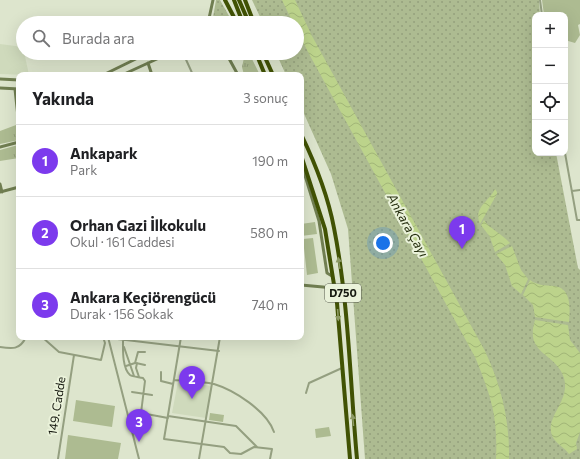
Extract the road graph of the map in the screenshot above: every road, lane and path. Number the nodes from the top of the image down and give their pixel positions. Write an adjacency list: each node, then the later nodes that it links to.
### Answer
1 (213, 0): 8 (main road)
2 (225, 0): 9 (highway)
3 (234, 0): 10 (highway)
4 (239, 0): 11 (highway)
5 (245, 0): 12 (highway)
6 (540, 0): 7 (street)
7 (542, 12)
8 (210, 16)
9 (233, 16)
10 (240, 16)
11 (246, 16)
12 (251, 16)
13 (134, 60): 20 (main road)
14 (155, 60): 19 (main road)
15 (186, 60): 23 (street)
16 (230, 60): 24 (main road)
17 (259, 60): 25 (highway)
18 (266, 60): 26 (highway)
19 (148, 63): 21 (main road); 22 (main road)
20 (109, 72)
21 (128, 72)
22 (151, 72)
23 (192, 72)
24 (236, 72)
25 (264, 72)
26 (272, 72)
27 (0, 79): 28 (main road)
28 (16, 80)
29 (0, 88): 30 (main road)
30 (16, 89)
31 (304, 140): 83 (highway, D750, one-way to 31)
32 (16, 143): 33 (main road)
33 (0, 147)
34 (566, 156): 39 (street)
35 (304, 165): 43 (highway, D750)
36 (0, 184): 40 (main road)
37 (16, 188): 40 (main road)
38 (580, 190): 39 (street)
39 (572, 191): 41 (street)
40 (1, 192)
41 (580, 220)
42 (304, 285): 43 (main road)
43 (334, 288): 62 (highway, D750, one-way to 62)
44 (24, 340): 54 (street)
45 (45, 340): 57 (street)
46 (104, 340): 57 (street)
47 (109, 340): 79 (street)
48 (123, 340): 49 (street); 52 (street)
49 (128, 340): 53 (street)
50 (180, 340): 53 (street)
51 (220, 340): 55 (street)
52 (123, 346): 59 (street); 61 (street)
53 (180, 346): 55 (street); 66 (street)
54 (0, 347)
55 (219, 351): 68 (street)
56 (145, 352): 58 (street)
57 (74, 355): 78 (street, 149. Cadde)
58 (136, 363): 59 (street); 60 (street); 65 (street)
59 (129, 365): 61 (street); 64 (street)
60 (145, 365)
61 (126, 366): 64 (street)
62 (342, 368): 70 (street); 82 (highway, D750)
63 (161, 372): 67 (street)
64 (134, 377): 65 (street)
65 (139, 377): 71 (street)
66 (174, 380): 67 (street); 68 (street)
67 (173, 384): 73 (street)
68 (213, 384): 74 (street); 75 (street)
69 (132, 392): 71 (street)
70 (306, 393)
71 (143, 394): 72 (street); 73 (street)
72 (152, 395)
73 (168, 417): 74 (street); 76 (street)
74 (205, 422): 76 (street); 77 (street)
75 (274, 432)
76 (202, 445): 77 (street); 80 (street)
77 (258, 447): 81 (street)
78 (58, 459)
79 (139, 459)
80 (199, 459)
81 (270, 459)
82 (350, 459)
83 (356, 459)

